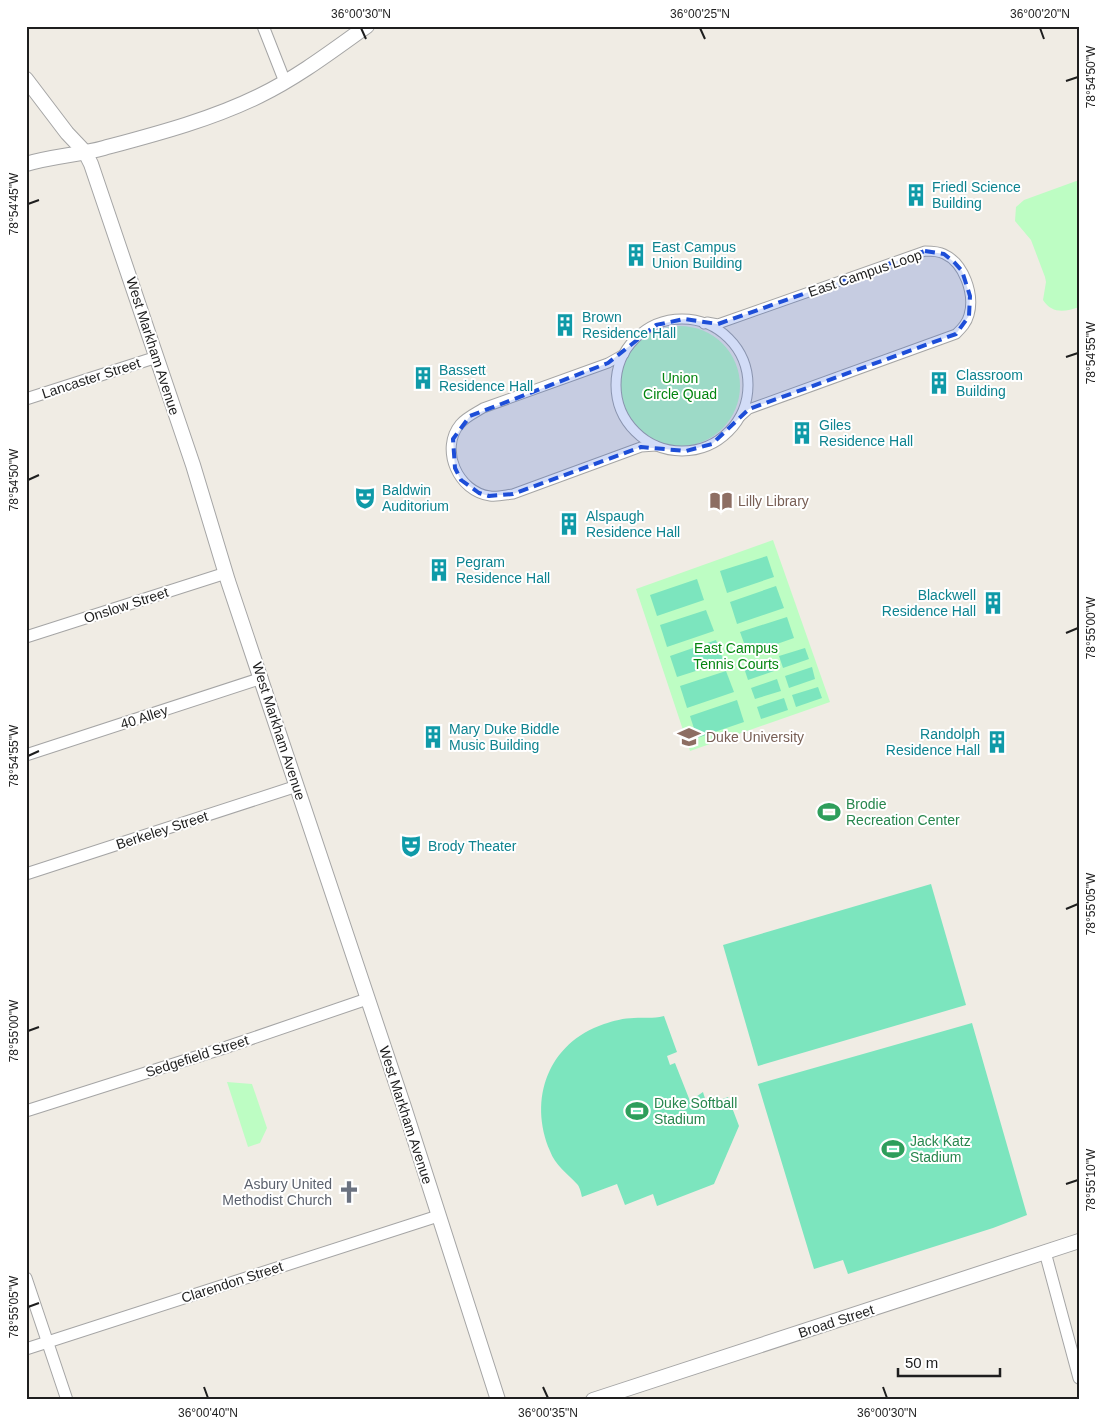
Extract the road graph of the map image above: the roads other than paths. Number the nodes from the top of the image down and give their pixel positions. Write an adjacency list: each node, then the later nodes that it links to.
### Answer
1 (263, 26): 4 (street)
2 (367, 26): 4 (street)
3 (26, 79): 5 (street, West Markham Avenue)
4 (285, 82): 5 (street)
5 (85, 152): 6 (street); 9 (street, West Markham Avenue)
6 (26, 164)
7 (704, 324): 8 (street); 11 (street); 11 (street, East Campus Loop)
8 (624, 354): 12 (street); 12 (street)
9 (157, 357): 10 (street, Lancaster Street); 13 (street, West Markham Avenue)
10 (26, 399)
11 (740, 417): 12 (street)
12 (656, 446)
13 (226, 573): 14 (street, Onslow Street); 15 (street, West Markham Avenue)
14 (26, 637)
15 (262, 678): 16 (street, 40 Alley); 17 (street, West Markham Avenue)
16 (26, 755)
17 (297, 786): 18 (street, Berkeley Street); 19 (street, West Markham Avenue)
18 (26, 874)
19 (367, 999): 20 (street, Sedgefield Street); 21 (street, West Markham Avenue)
20 (26, 1111)
21 (438, 1216): 25 (street, Clarendon Street); 29 (street, West Markham Avenue)
22 (1079, 1241): 23 (street, Broad Street)
23 (1045, 1252): 27 (street); 30 (street, Broad Street)
24 (26, 1278): 25 (street)
25 (48, 1342): 26 (street, Clarendon Street); 28 (street)
26 (26, 1349)
27 (1079, 1378)
28 (66, 1400)
29 (498, 1400)
30 (593, 1400)

